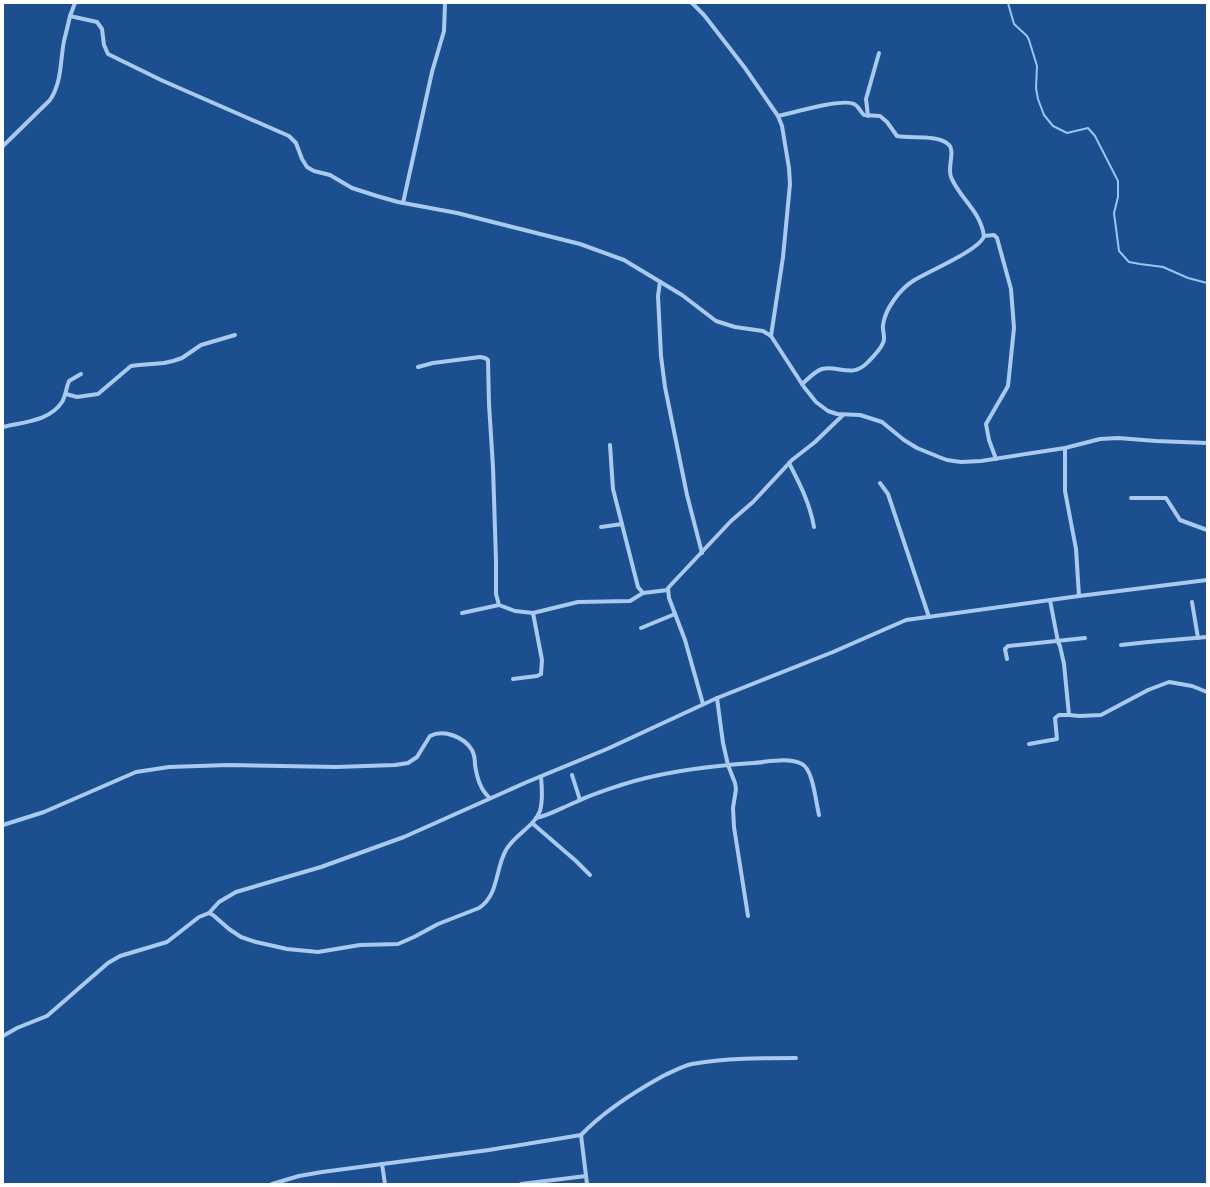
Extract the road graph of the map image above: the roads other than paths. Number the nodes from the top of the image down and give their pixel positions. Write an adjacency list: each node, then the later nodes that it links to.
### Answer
1 (74, 3): 4 (street)
2 (445, 3): 9 (street)
3 (692, 3): 6 (street)
4 (70, 16): 8 (street); 9 (street)
5 (879, 53): 7 (street)
6 (778, 116): 7 (street); 13 (street)
7 (868, 116): 10 (street)
8 (3, 146)
9 (404, 203): 11 (street)
10 (984, 236): 16 (street); 23 (street)
11 (660, 282): 13 (street); 31 (street)
12 (235, 335): 17 (street)
13 (770, 336): 16 (street)
14 (418, 367): 38 (street)
15 (81, 374): 17 (street)
16 (802, 384): 18 (street)
17 (66, 394): 19 (street)
18 (843, 415): 23 (street); 24 (street)
19 (3, 427)
20 (1207, 443): 22 (street)
21 (610, 445): 27 (street)
22 (1065, 448): 23 (street); 35 (street)
23 (996, 459)
24 (789, 463): 29 (street); 31 (street)
25 (880, 483): 42 (street)
26 (1131, 498): 30 (street)
27 (622, 524): 28 (street); 34 (street)
28 (601, 527)
29 (814, 527)
30 (1207, 530)
31 (702, 553): 33 (street)
32 (1207, 580): 35 (street)
33 (668, 590): 34 (street); 41 (street)
34 (643, 593): 40 (street)
35 (1079, 596): 36 (street)
36 (1050, 600): 42 (street); 47 (street)
37 (1192, 602): 46 (street)
38 (500, 605): 39 (street); 40 (street)
39 (462, 613)
40 (533, 613): 50 (street)
41 (675, 614): 43 (street); 53 (street)
42 (929, 617): 52 (street)
43 (641, 628)
44 (1207, 637): 46 (street)
45 (1085, 638): 47 (street)
46 (1198, 638): 48 (street)
47 (1058, 642): 49 (street); 54 (street)
48 (1121, 645)
49 (1007, 660)
50 (513, 679)
51 (1207, 692): 54 (street)
52 (717, 698): 53 (street); 56 (street)
53 (703, 704): 58 (street)
54 (1069, 715): 55 (street)
55 (1029, 744)
56 (728, 765): 60 (street); 61 (street); 67 (street)
57 (572, 775): 60 (street)
58 (541, 776): 59 (street); 62 (street)
59 (490, 798): 64 (street); 66 (street)
60 (580, 800): 62 (street)
61 (819, 815)
62 (536, 818): 63 (street)
63 (532, 823): 65 (street); 66 (street)
64 (3, 825)
65 (590, 875)
66 (209, 913): 68 (street)
67 (748, 916)
68 (3, 1036)
69 (796, 1058): 70 (street)
70 (581, 1135): 71 (street); 72 (street)
71 (382, 1164): 73 (street); 74 (street)
72 (586, 1176): 75 (street); 76 (street)
73 (272, 1184)
74 (384, 1184)
75 (521, 1184)
76 (587, 1184)

